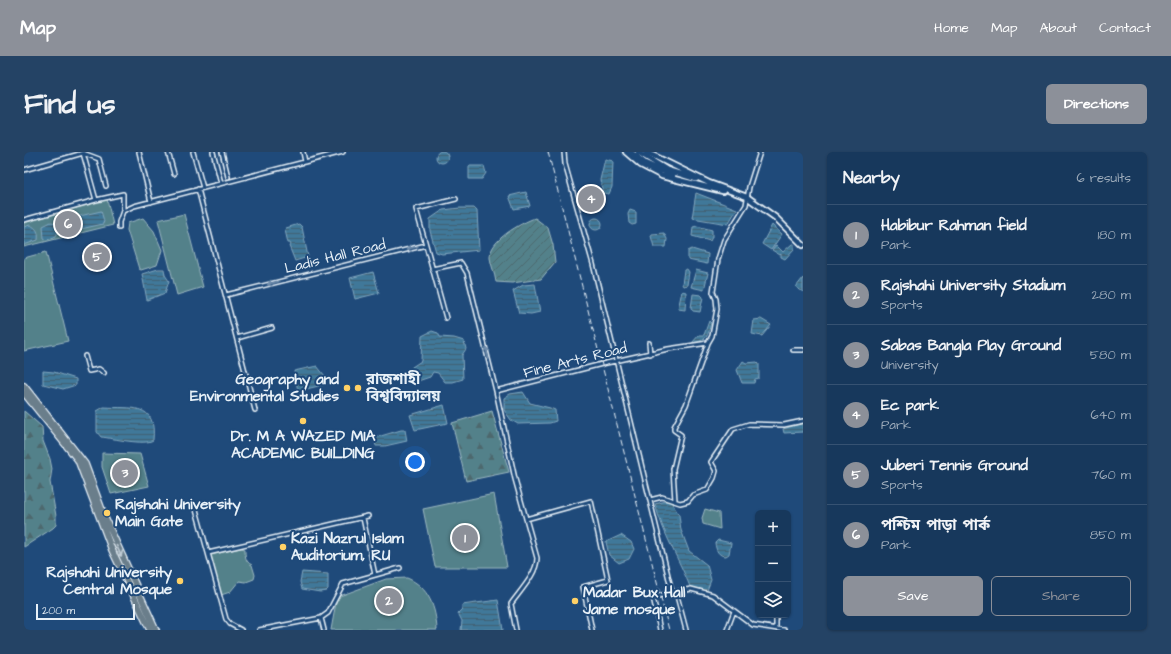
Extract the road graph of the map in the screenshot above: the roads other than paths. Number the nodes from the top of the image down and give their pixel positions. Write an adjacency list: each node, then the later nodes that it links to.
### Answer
1 (139, 152): 31 (street)
2 (168, 152): 18 (street)
3 (193, 152): 25 (street)
4 (213, 152): 22 (street)
5 (222, 152): 19 (street)
6 (303, 152): 16 (street)
7 (343, 152): 15 (street)
8 (564, 152): 48 (street)
9 (626, 152): 24 (main road)
10 (631, 152): 20 (main road)
11 (638, 152): 20 (main road)
12 (646, 152): 21 (main road)
13 (760, 152): 28 (street)
14 (83, 153): 17 (street); 23 (street); 30 (street)
15 (331, 154): 16 (street)
16 (305, 162): 22 (street)
17 (24, 170)
18 (174, 174)
19 (228, 178)
20 (688, 179): 21 (main road); 24 (main road)
21 (702, 180): 27 (main road)
22 (221, 184): 25 (street)
23 (106, 186)
24 (699, 186): 27 (main road)
25 (203, 188): 26 (street)
26 (198, 189): 31 (street); 38 (street)
27 (729, 192): 28 (main road)
28 (746, 197): 36 (main road); 43 (street)
29 (456, 199): 35 (street)
30 (96, 200): 32 (street); 33 (street)
31 (151, 202): 32 (street)
32 (123, 211): 34 (street)
33 (24, 220)
34 (119, 228)
35 (426, 245): 37 (street); 38 (street, Ladis Hall Road, one-way to 38)
36 (803, 245)
37 (432, 269): 39 (street); 51 (street, one-way to 37)
38 (226, 295): 41 (street)
39 (446, 318)
40 (272, 328): 41 (street)
41 (237, 338): 53 (street)
42 (649, 343): 46 (street)
43 (708, 343): 46 (street, Fine Arts Road); 56 (street)
44 (793, 350): 45 (street)
45 (803, 350)
46 (650, 354): 48 (street, Fine Arts Road)
47 (85, 356): 49 (street)
48 (616, 362): 51 (street, Fine Arts Road); 55 (street)
49 (104, 373)
50 (24, 386): 70 (highway, one-way to 70)
51 (496, 391): 60 (street)
52 (24, 393): 69 (highway)
53 (255, 410)
54 (803, 421): 56 (street)
55 (650, 500): 56 (street); 64 (street)
56 (675, 501)
57 (195, 506): 61 (street)
58 (368, 516): 59 (street)
59 (362, 518): 61 (street); 63 (street)
60 (526, 519): 74 (street); 75 (street)
61 (208, 554): 71 (street)
62 (400, 568): 63 (street)
63 (376, 575): 66 (street)
64 (674, 592): 65 (street); 76 (street); 77 (street)
65 (734, 611): 68 (street); 78 (street)
66 (321, 618): 72 (street); 73 (street)
67 (776, 618): 68 (street)
68 (776, 628): 79 (street)
69 (150, 630)
70 (156, 630)
71 (241, 630)
72 (259, 630)
73 (324, 630)
74 (516, 630)
75 (592, 630)
76 (660, 630)
77 (686, 630)
78 (727, 630)
79 (784, 630)

